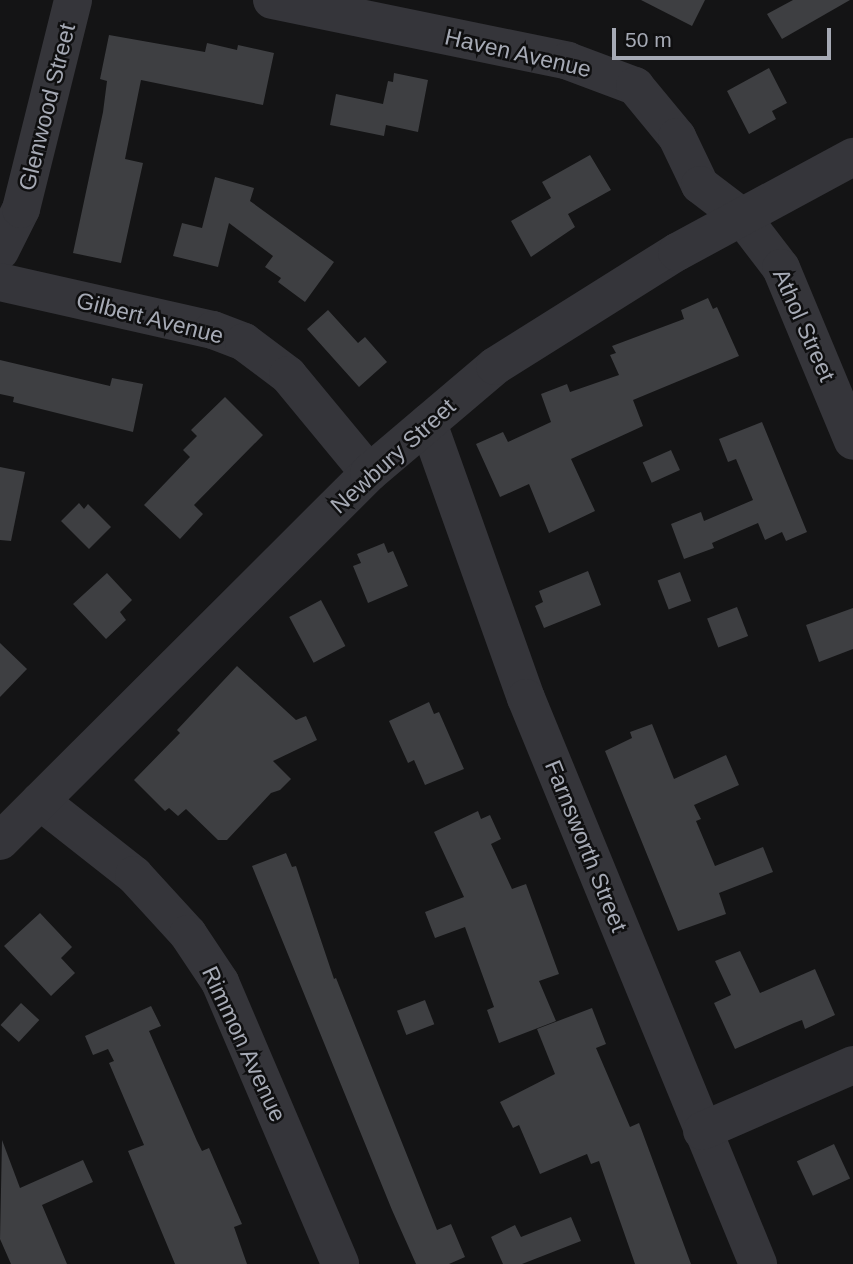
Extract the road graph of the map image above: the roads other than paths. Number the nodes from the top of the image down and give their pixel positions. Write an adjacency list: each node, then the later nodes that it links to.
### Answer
1 (73, 0): 5 (street, Glenwood Street)
2 (272, 0): 4 (street, Haven Avenue)
3 (853, 157): 4 (street, Newbury Street)
4 (742, 217): 7 (street, Newbury Street); 8 (street, Athol Street)
5 (0, 251)
6 (0, 282): 9 (street, Gilbert Avenue)
7 (428, 423): 9 (street, Newbury Street); 13 (street, Farnsworth Street)
8 (853, 441)
9 (369, 473): 10 (street, Newbury Street)
10 (40, 801): 11 (street, Newbury Street); 14 (street, Rimmon Avenue)
11 (0, 841)
12 (853, 1065): 13 (street)
13 (702, 1132): 15 (street, Farnsworth Street)
14 (340, 1264)
15 (758, 1264)

